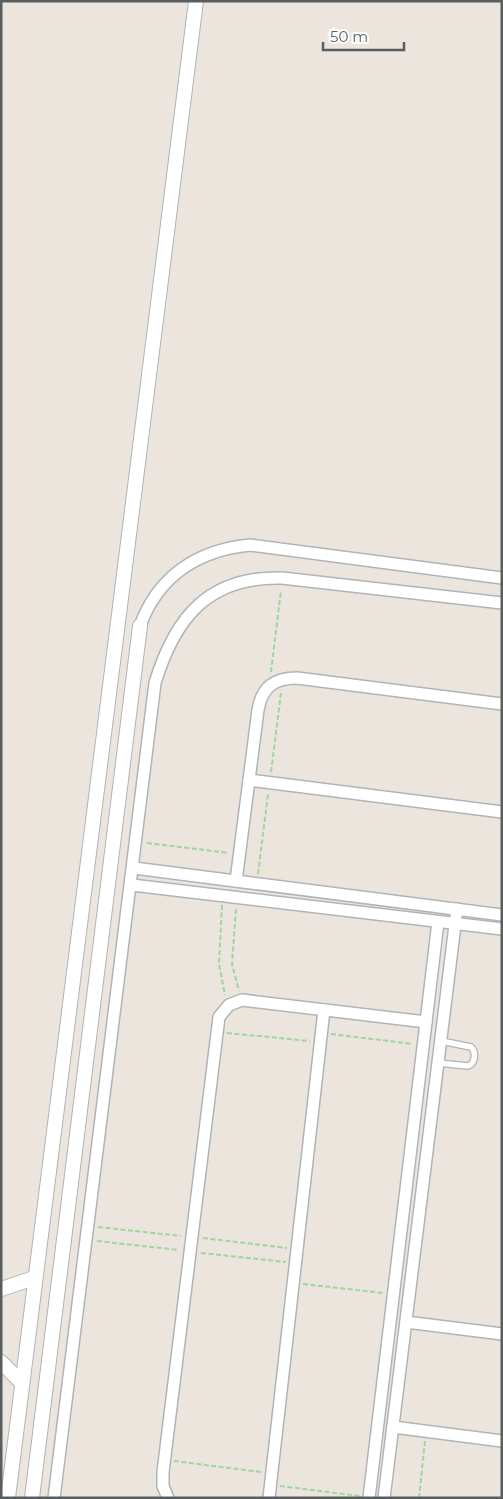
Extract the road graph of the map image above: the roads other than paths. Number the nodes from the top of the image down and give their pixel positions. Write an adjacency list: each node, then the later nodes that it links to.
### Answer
1 (196, 1): 20 (street)
2 (502, 578): 4 (street)
3 (502, 603): 8 (street)
4 (140, 626): 29 (street)
5 (502, 704): 6 (street)
6 (249, 780): 7 (street); 9 (street)
7 (502, 812)
8 (134, 868): 9 (street); 10 (street)
9 (236, 881): 11 (street)
10 (132, 885): 13 (street); 30 (street)
11 (457, 909): 12 (street); 14 (street)
12 (502, 915)
13 (438, 922): 14 (street); 17 (street)
14 (456, 924): 15 (street); 18 (street)
15 (502, 929)
16 (324, 1010): 17 (street); 31 (street); 32 (street)
17 (426, 1022): 33 (street)
18 (441, 1041): 19 (street); 19 (lane)
19 (438, 1063): 22 (street)
20 (34, 1278): 21 (street); 25 (street)
21 (1, 1289)
22 (406, 1322): 23 (street); 26 (street)
23 (502, 1334)
24 (1, 1362): 25 (street)
25 (22, 1383): 28 (street)
26 (393, 1427): 27 (street); 34 (street)
27 (502, 1441)
28 (8, 1498)
29 (32, 1498)
30 (54, 1498)
31 (168, 1498)
32 (269, 1498)
33 (369, 1498)
34 (384, 1498)

